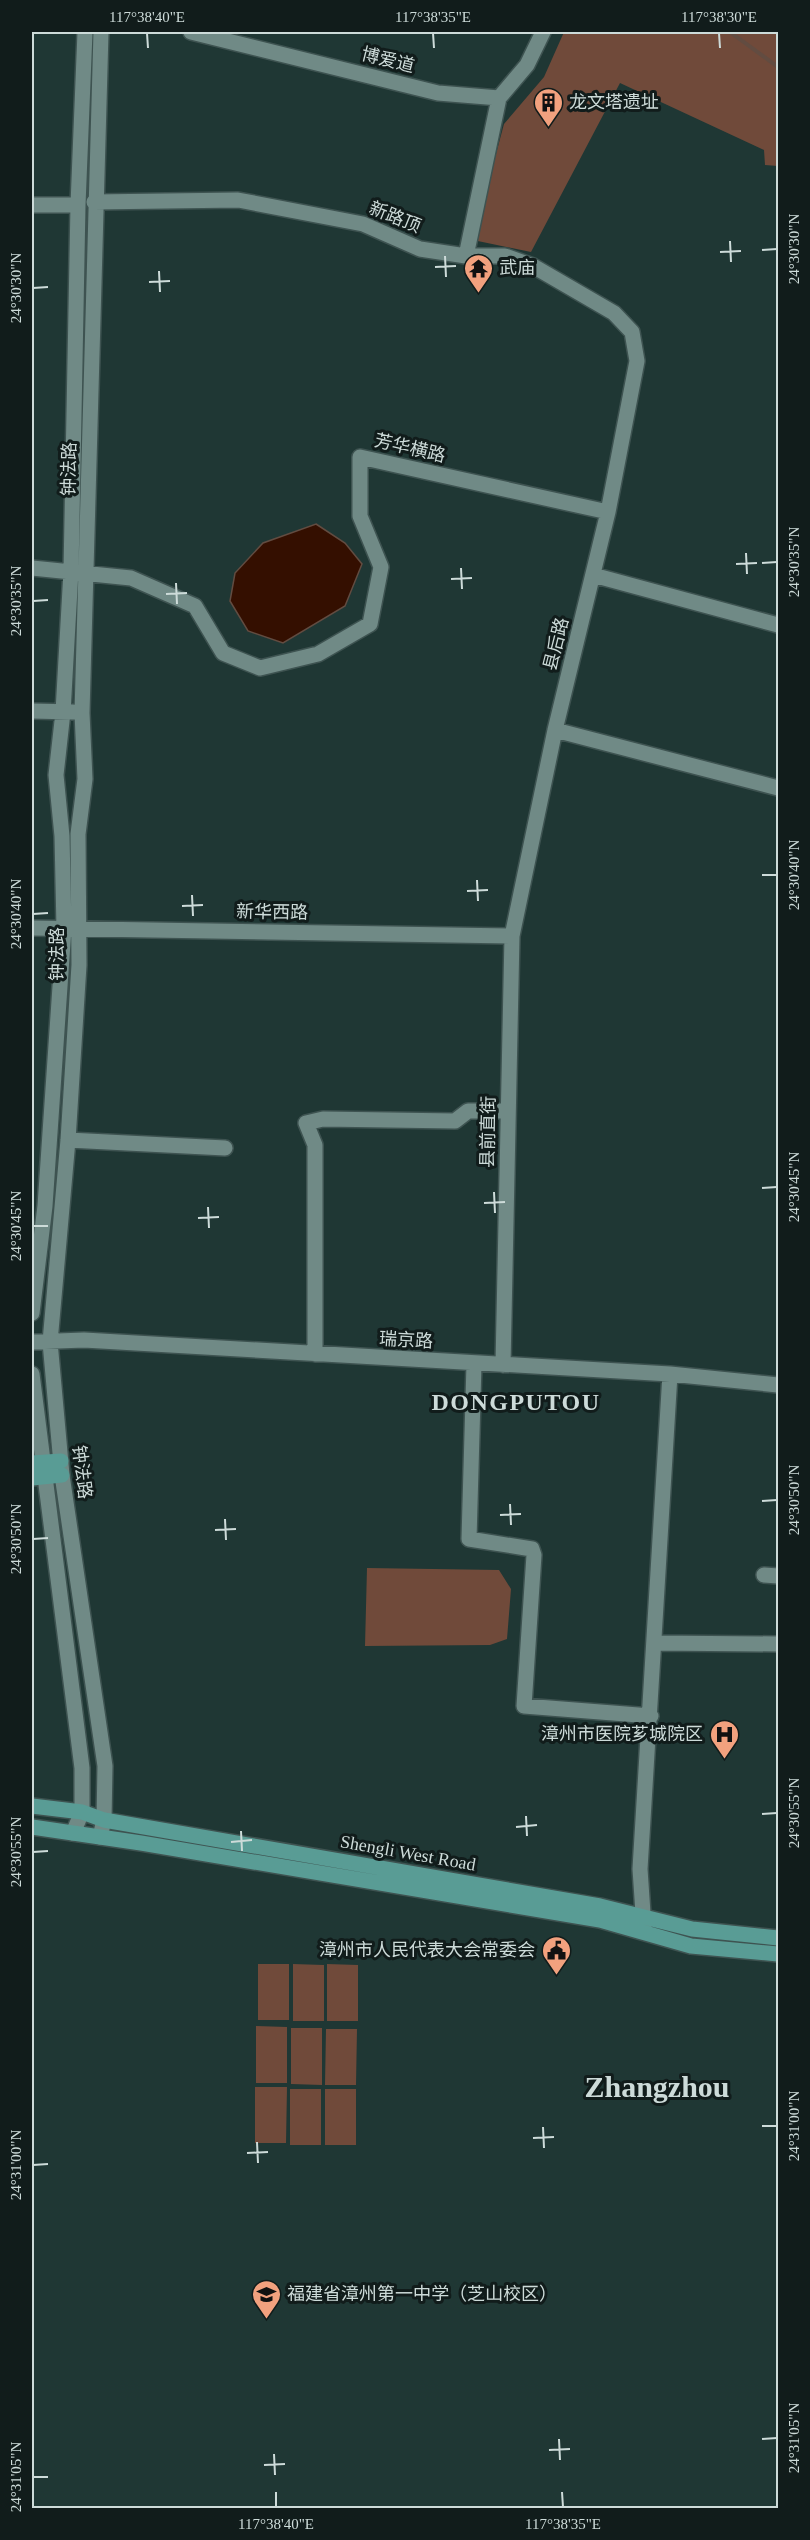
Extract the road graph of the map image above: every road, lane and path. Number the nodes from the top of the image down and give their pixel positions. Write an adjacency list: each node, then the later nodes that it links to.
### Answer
1 (86, 32): 8 (street, 钟法路)
2 (101, 32): 6 (street, 钟法路)
3 (191, 32): 5 (street, 博爱道)
4 (543, 32): 5 (street)
5 (500, 98): 9 (street)
6 (94, 202): 9 (street, 新路顶); 13 (street, 钟法路)
7 (32, 205): 8 (street)
8 (78, 205): 13 (street, 钟法路)
9 (466, 256): 10 (street, 新路顶)
10 (638, 361): 11 (street, 县后路)
11 (608, 512): 13 (street, 芳华横路); 14 (street, 县后路)
12 (32, 568): 13 (street, 芳华横路)
13 (79, 572): 17 (street, 钟法路); 18 (street, 钟法路)
14 (593, 575): 15 (street); 19 (street, 县后路)
15 (778, 625)
16 (32, 711): 17 (street)
17 (63, 712): 18 (street); 22 (street, 钟法路)
18 (82, 713): 22 (street, 钟法路)
19 (555, 730): 20 (street); 23 (street, 县后路)
20 (778, 788)
21 (32, 928): 22 (street, 新华西路)
22 (70, 928): 23 (street, 新华西路); 25 (street, 钟法路); 27 (street, 钟法路)
23 (512, 936): 24 (street, 县前直街)
24 (507, 1112): 32 (street); 34 (street, 县前直街)
25 (68, 1140): 26 (street); 28 (street, 钟法路)
26 (225, 1148)
27 (38, 1206): 28 (street); 29 (street, 钟法路)
28 (62, 1207): 31 (street, 钟法路)
29 (32, 1313)
30 (32, 1342): 31 (street, 瑞京路)
31 (50, 1342): 32 (street, 瑞京路); 38 (street, 钟法路)
32 (315, 1354): 33 (street, 瑞京路)
33 (474, 1364): 34 (street, 瑞京路); 42 (street)
34 (503, 1365): 36 (street, 瑞京路)
35 (32, 1374): 39 (street)
36 (670, 1374): 37 (street, 瑞京路); 40 (street)
37 (778, 1385)
38 (61, 1468): 39 (main road); 45 (street, 钟法路)
39 (37, 1471): 44 (street)
40 (655, 1643): 41 (street); 42 (street)
41 (778, 1644)
42 (651, 1716): 49 (street)
43 (32, 1806): 44 (main road, Shengli West Road)
44 (82, 1812): 45 (main road, Shengli West Road); 47 (street)
45 (104, 1820): 48 (street, 钟法路); 49 (main road, Shengli West Road)
46 (32, 1827): 47 (main road)
47 (74, 1833): 48 (main road)
48 (100, 1837): 50 (main road)
49 (641, 1915): 50 (street); 51 (main road, Shengli West Road)
50 (644, 1931): 52 (main road)
51 (778, 1938)
52 (778, 1954)

